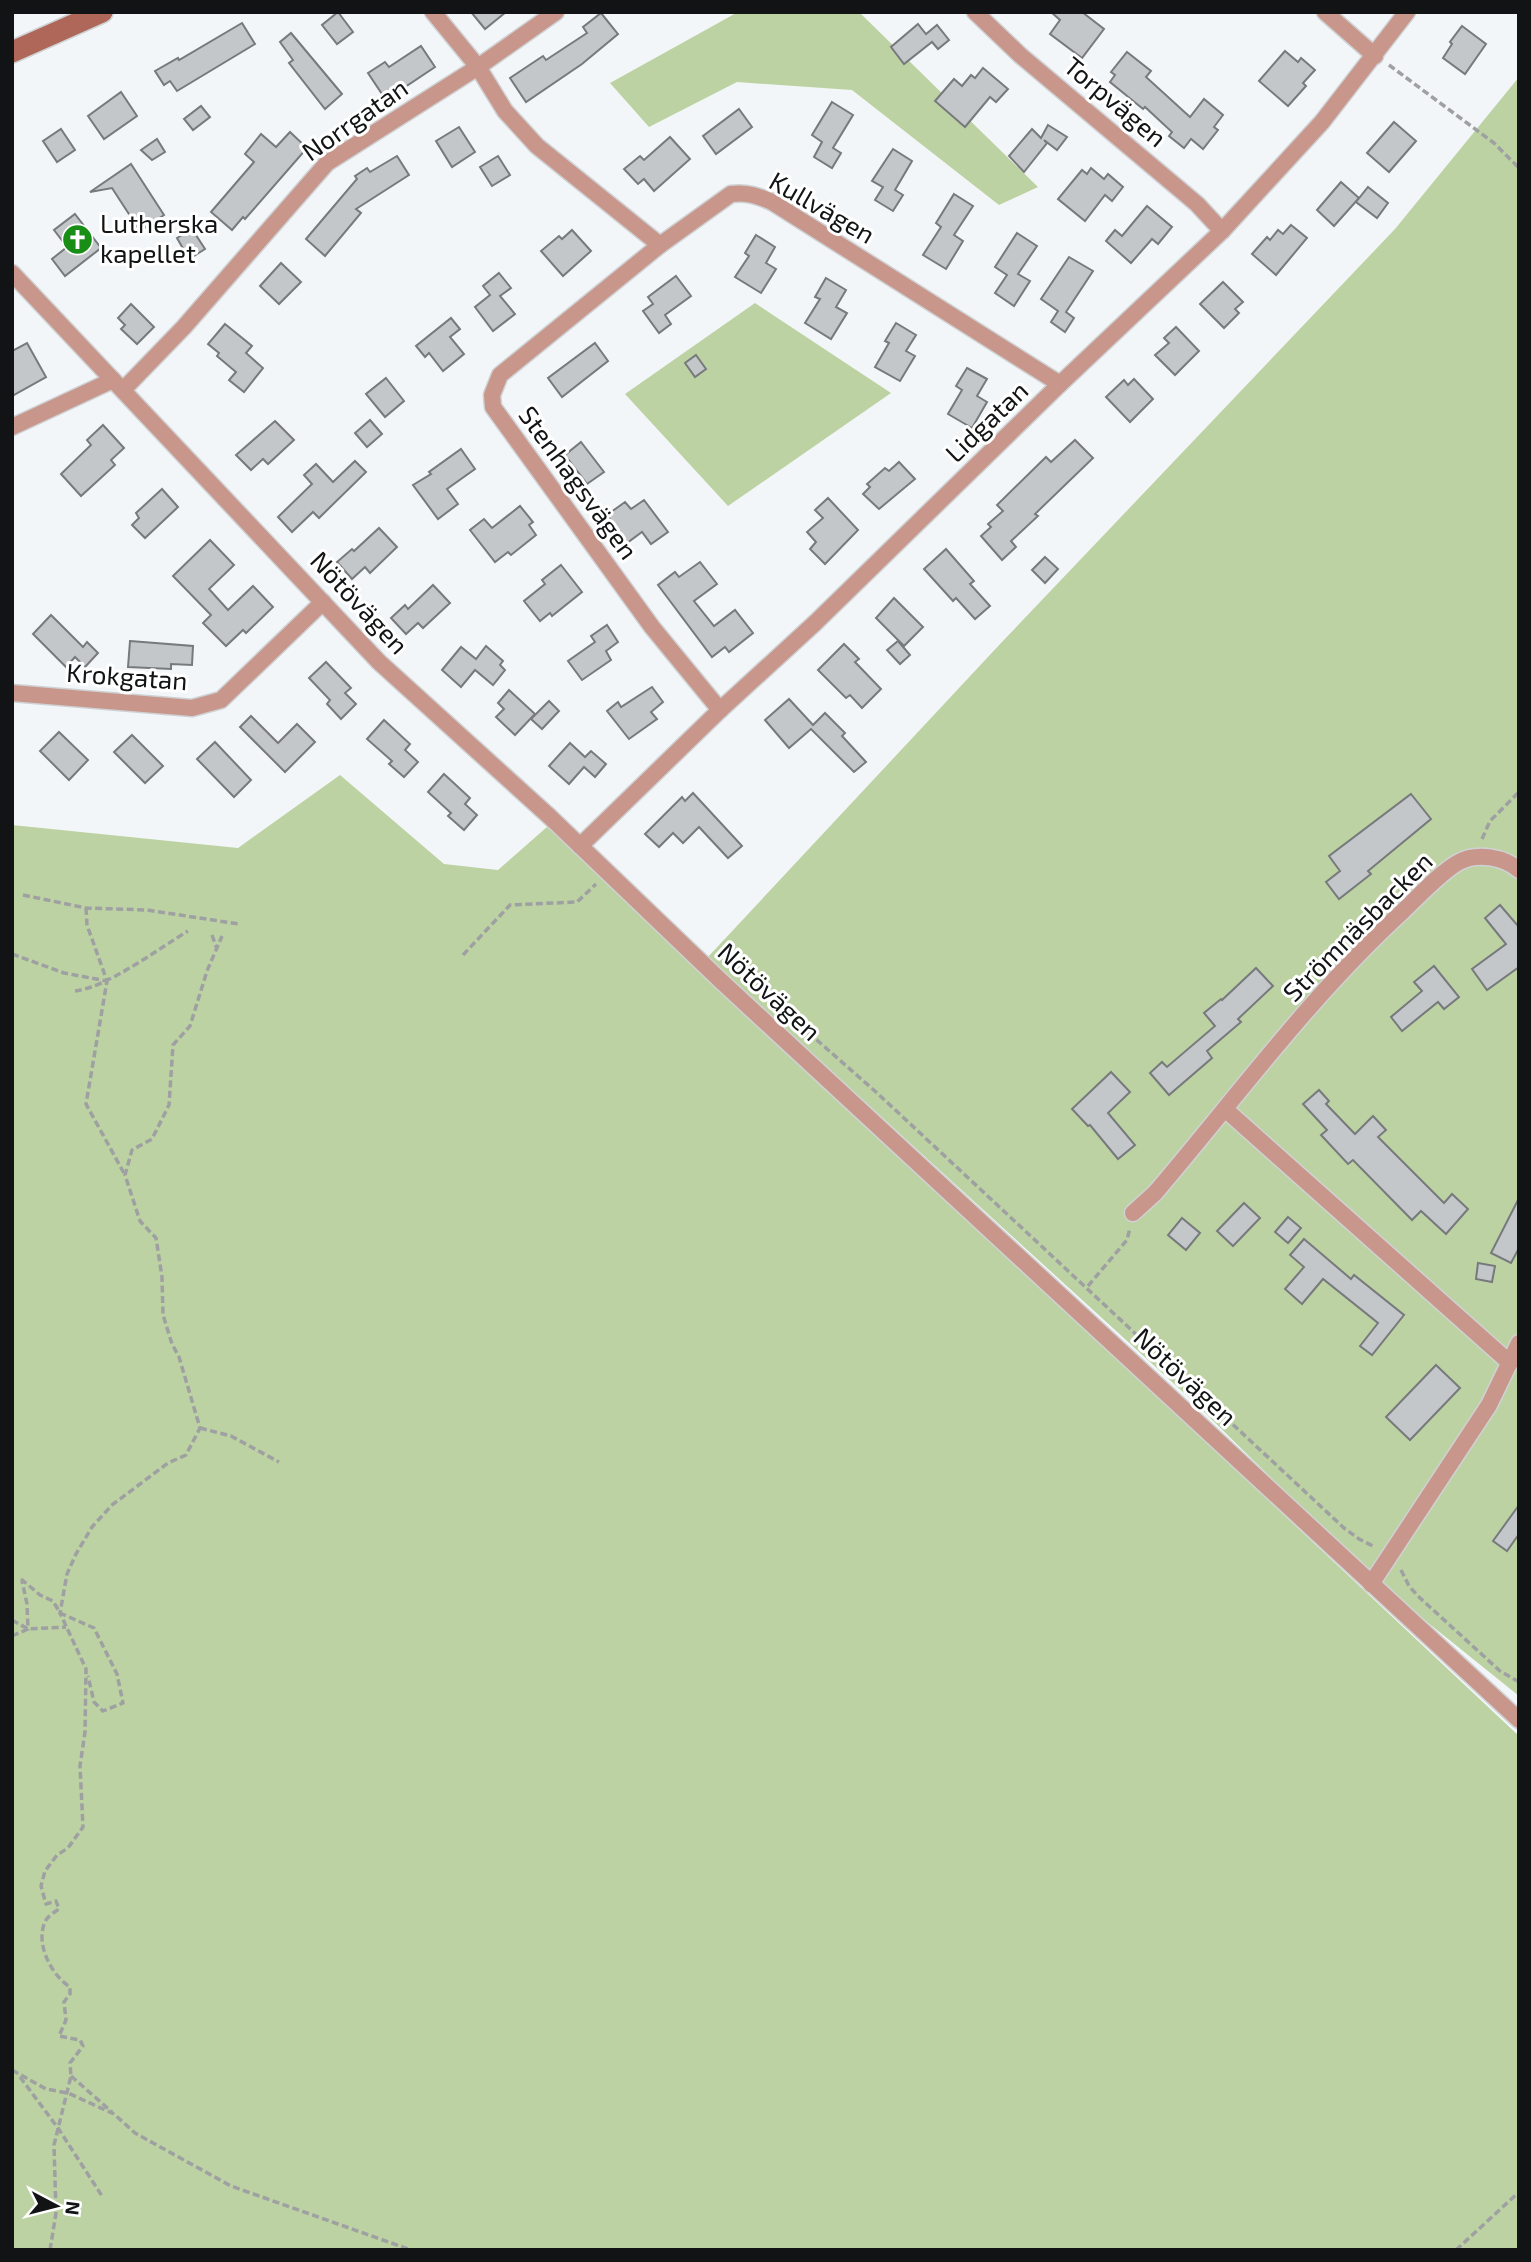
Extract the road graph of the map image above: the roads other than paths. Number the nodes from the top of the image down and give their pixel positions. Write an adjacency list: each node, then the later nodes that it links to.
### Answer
1 (102, 12): 7 (street)
2 (433, 12): 9 (street)
3 (556, 12): 9 (street, Norrgatan)
4 (975, 12): 10 (street, Torpvägen)
5 (1325, 12): 8 (street)
6 (1407, 12): 8 (street, Lidgatan)
7 (12, 52)
8 (1375, 56): 10 (street, Lidgatan)
9 (478, 67): 11 (street); 14 (street, Norrgatan)
10 (1222, 231): 13 (street, Lidgatan)
11 (660, 245): 13 (street, Kullvägen); 18 (street, Stenhagsvägen)
12 (12, 272): 14 (street, Nötövägen)
13 (1060, 384): 18 (street, Lidgatan)
14 (118, 385): 15 (street, Norrgatan); 16 (street, Nötövägen)
15 (12, 427)
16 (323, 602): 17 (street, Krokgatan); 19 (street, Nötövägen)
17 (12, 693)
18 (720, 710): 19 (street, Lidgatan)
19 (580, 846): 25 (street, Nötövägen)
20 (1519, 870): 21 (street, Strömnäsbacken)
21 (1226, 1110): 22 (street, Strömnäsbacken); 24 (street)
22 (1133, 1213)
23 (1519, 1343): 24 (street)
24 (1510, 1363): 25 (street)
25 (1371, 1584): 26 (street, Nötövägen)
26 (1519, 1720)

